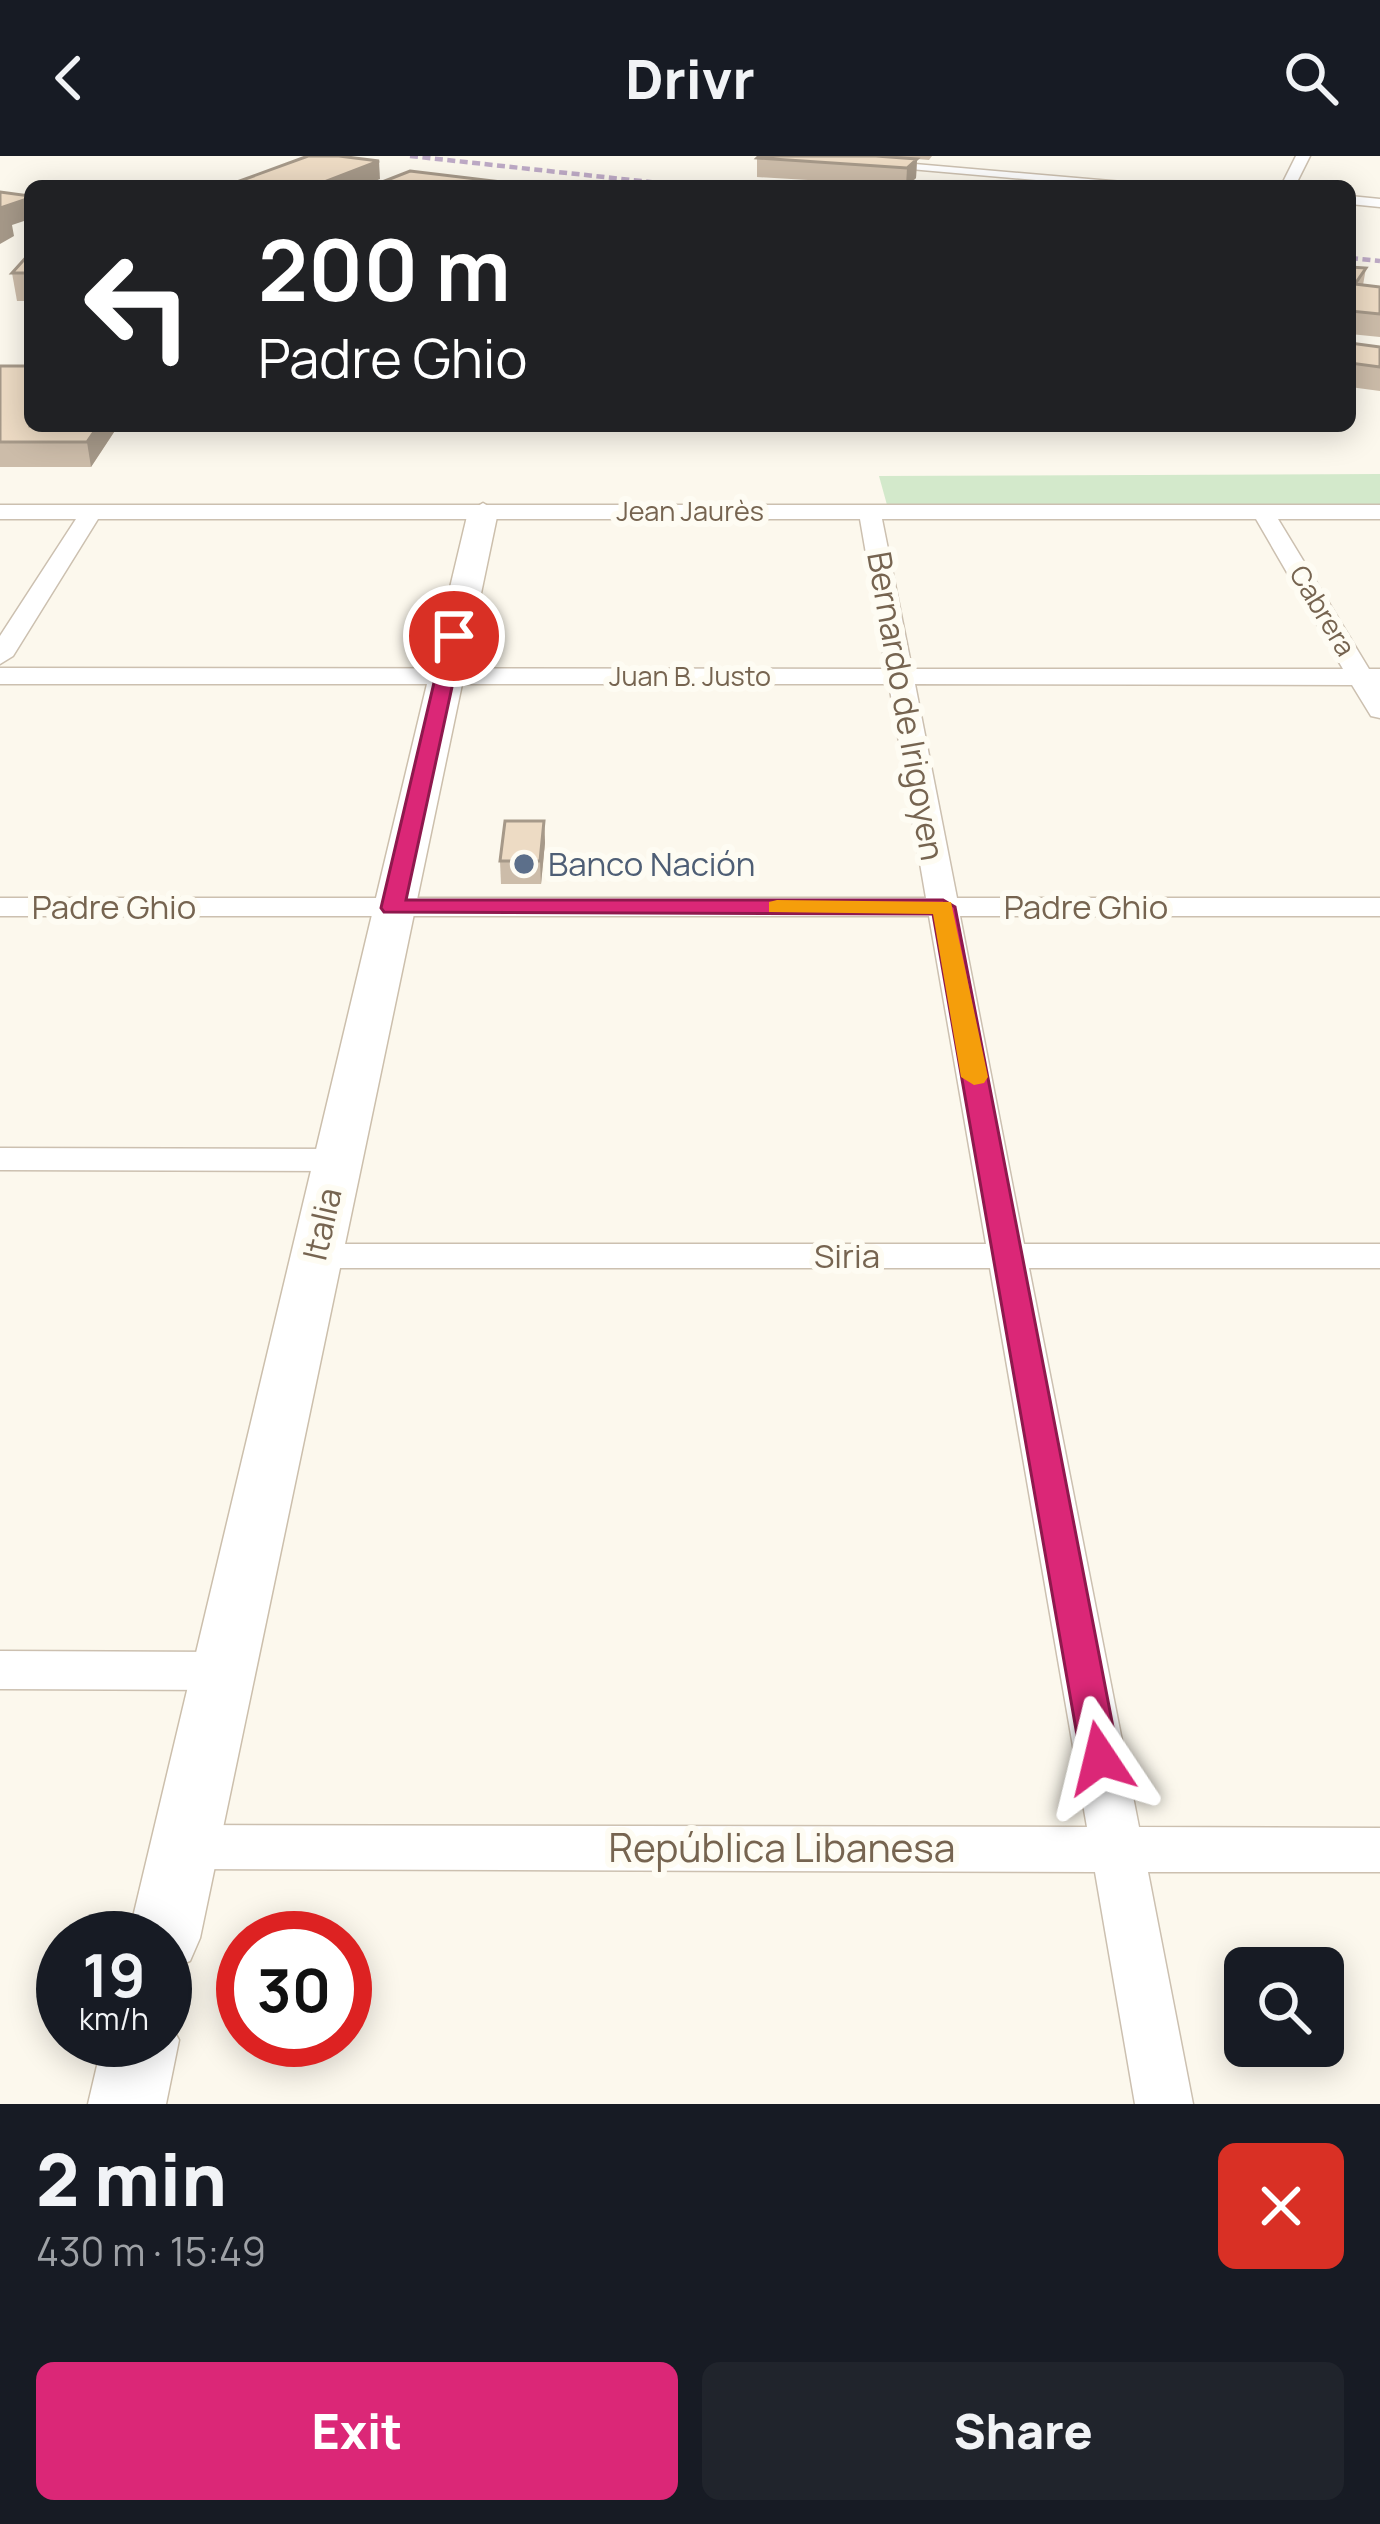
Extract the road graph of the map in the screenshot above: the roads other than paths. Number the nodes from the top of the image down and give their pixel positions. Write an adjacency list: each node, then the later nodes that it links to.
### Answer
1 (772, 156): 3 (street)
2 (1042, 156): 3 (street)
3 (1024, 176): 4 (street)
4 (1079, 180)
5 (0, 512): 6 (street, Jean Jaurès)
6 (91, 512): 7 (street, Jean Jaurès); 11 (street)
7 (483, 512): 8 (street, Jean Jaurès); 13 (street, Italia)
8 (870, 512): 9 (street, Jean Jaurès); 14 (street, Bernardo de Irigoyen)
9 (1263, 512): 10 (street, Jean Jaurès); 15 (street, Cabrera)
10 (1380, 512)
11 (0, 656)
12 (0, 676): 13 (street, Juan B. Justo)
13 (444, 677): 14 (street, Juan B. Justo); 20 (street, Italia)
14 (901, 677): 15 (street, Juan B. Justo); 18 (street, Bernardo de Irigoyen)
15 (1370, 677): 16 (street, Cabrera)
16 (1380, 710)
17 (0, 907): 20 (street, Padre Ghio)
18 (943, 907): 19 (street, Padre Ghio); 20 (street, Padre Ghio); 24 (street, Bernardo de Irigoyen)
19 (1380, 907)
20 (392, 908): 22 (street, Italia)
21 (0, 1159): 22 (street)
22 (337, 1160): 23 (street, Italia)
23 (315, 1256): 24 (street, Siria); 27 (street, Italia)
24 (1007, 1256): 25 (street, Siria); 29 (street, Bernardo de Irigoyen)
25 (1380, 1256)
26 (0, 1670): 27 (street)
27 (222, 1671): 28 (street, Italia)
28 (184, 1846): 29 (street, República Libanesa); 31 (street, Italia)
29 (1117, 1849): 30 (street, República Libanesa); 34 (street, Bernardo de Irigoyen)
30 (1380, 1850)
31 (170, 1911)
32 (135, 2067): 33 (street)
33 (127, 2104)
34 (1164, 2104)

